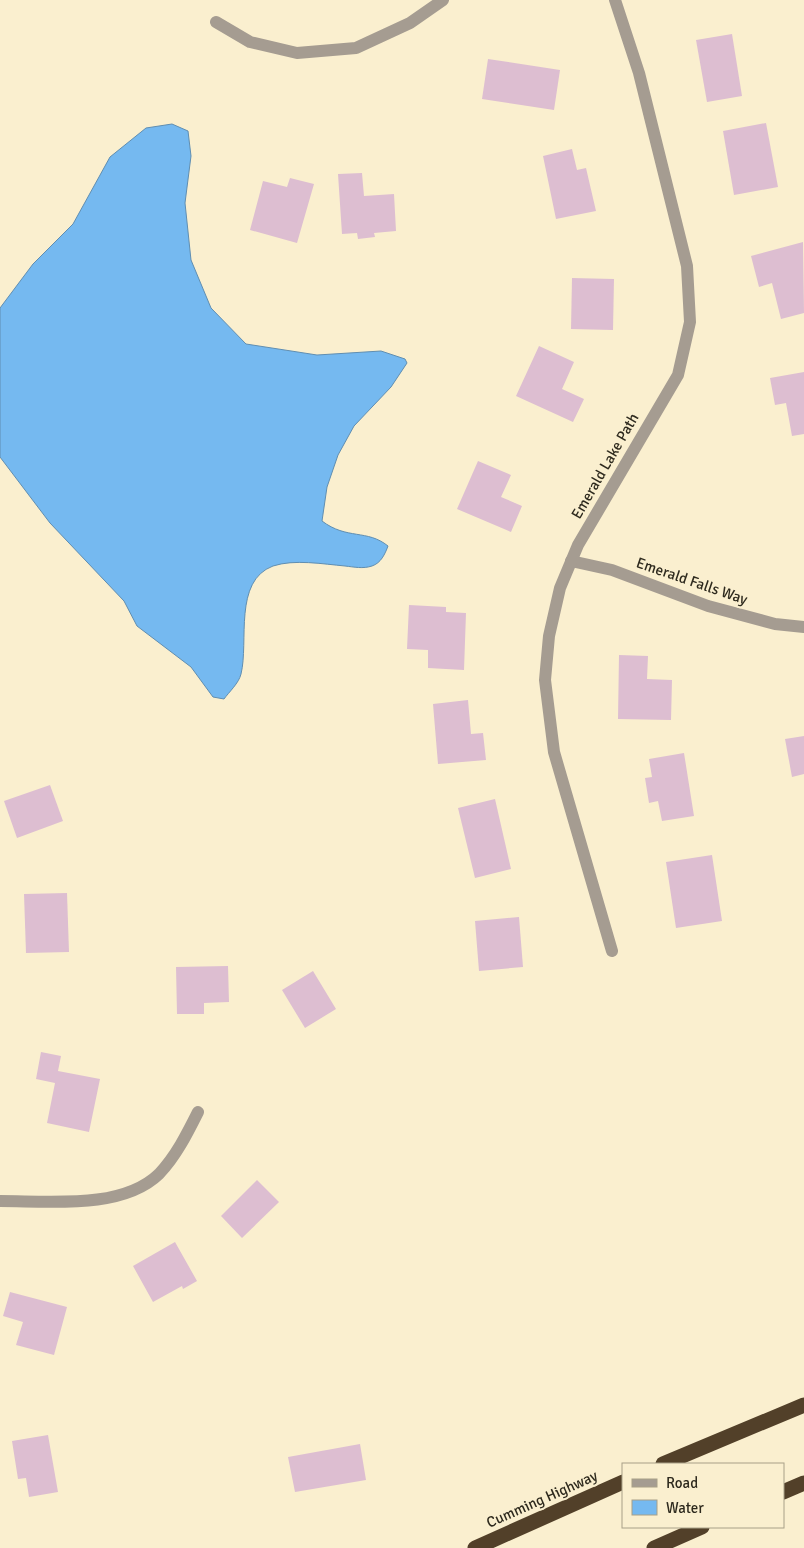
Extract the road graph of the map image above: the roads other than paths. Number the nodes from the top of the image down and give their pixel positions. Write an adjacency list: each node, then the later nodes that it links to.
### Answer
1 (443, 0): 3 (street)
2 (615, 0): 4 (street, Emerald Lake Path)
3 (216, 22)
4 (571, 561): 5 (street, Emerald Falls Way); 6 (street, Emerald Lake Path)
5 (804, 627)
6 (612, 951)
7 (198, 1112): 8 (street)
8 (0, 1201)
9 (804, 1405): 10 (highway)
10 (665, 1463)
11 (622, 1482): 15 (highway, Cumming Highway)
12 (804, 1483): 13 (highway)
13 (784, 1492)
14 (700, 1528): 16 (highway)
15 (474, 1548)
16 (654, 1548)

